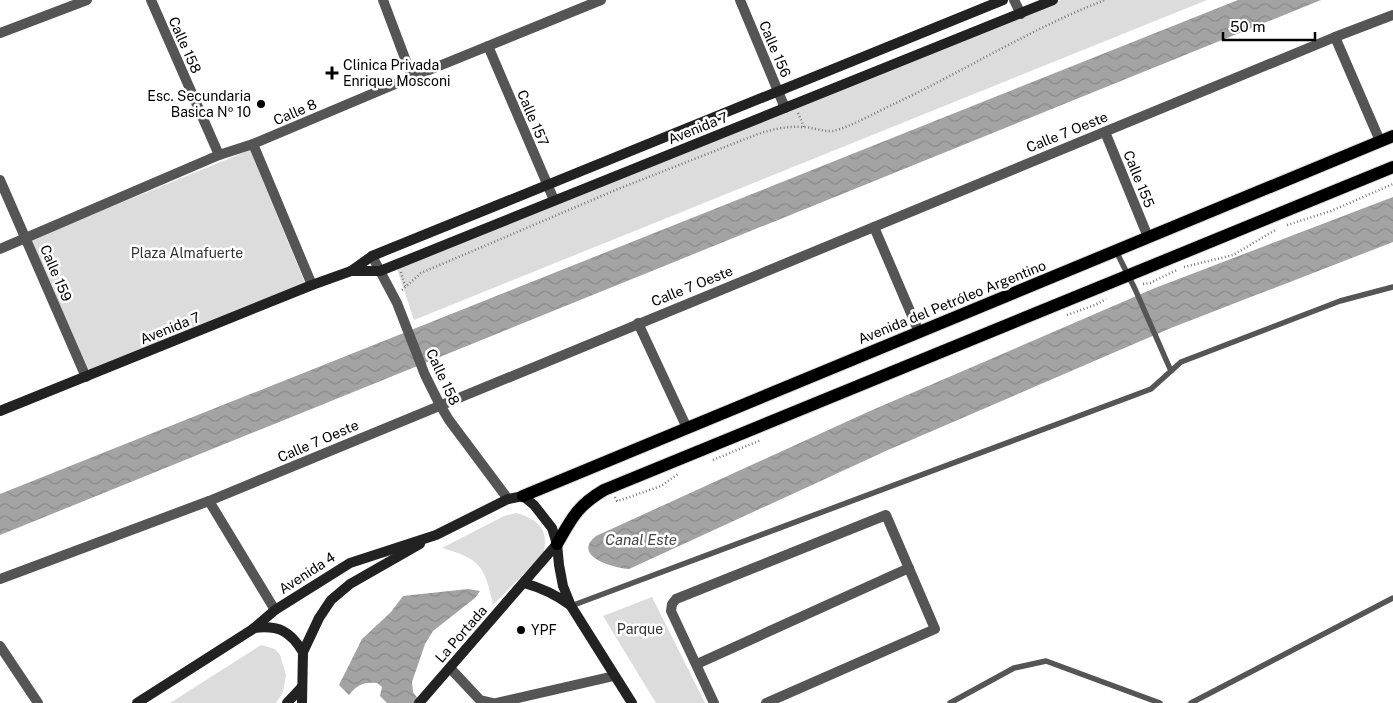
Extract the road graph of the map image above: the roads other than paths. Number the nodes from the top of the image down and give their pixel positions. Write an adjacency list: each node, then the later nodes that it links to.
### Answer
1 (87, 0): 11 (street)
2 (151, 0): 21 (street, Calle 158)
3 (382, 0): 14 (street)
4 (601, 0): 13 (street, Calle 8)
5 (740, 0): 15 (street, Calle 156)
6 (1003, 0): 15 (main road, Avenida 7)
7 (1014, 0): 9 (street)
8 (1053, 0): 9 (main road, Avenida 7)
9 (1021, 14): 16 (main road, Avenida 7)
10 (1393, 16): 12 (street, Calle 7 Oeste)
11 (0, 33)
12 (1335, 37): 17 (street, Calle 7 Oeste); 19 (street)
13 (488, 46): 14 (street, Calle 8); 24 (street, Calle 157)
14 (412, 77): 20 (street, Calle 8)
15 (778, 91): 16 (street, Calle 156); 24 (main road, Avenida 7)
16 (790, 106): 25 (main road, Avenida 7)
17 (1105, 132): 26 (street, Calle 7 Oeste); 27 (street, Calle 155)
18 (1393, 136): 19 (main road, Avenida del Petróleo Argentino)
19 (1380, 141): 27 (main road, Avenida del Petróleo Argentino)
20 (253, 144): 21 (street, Calle 8); 35 (street)
21 (219, 155): 28 (street, Calle 8)
22 (1393, 167): 34 (main road)
23 (0, 180): 28 (street, Calle 159)
24 (546, 184): 25 (street, Calle 157); 31 (main road, Avenida 7)
25 (554, 200): 33 (main road, Avenida 7)
26 (874, 226): 37 (street, Calle 7 Oeste); 38 (street)
27 (1148, 237): 30 (main road, Avenida del Petróleo Argentino)
28 (26, 238): 29 (street, Calle 8); 40 (street, Calle 159)
29 (0, 248)
30 (1116, 251): 34 (lane); 38 (main road, Avenida del Petróleo Argentino)
31 (372, 256): 32 (main road, Avenida 7); 33 (street, Calle 158)
32 (351, 271): 33 (main road, Avenida 7); 35 (main road, Avenida 7)
33 (380, 271): 41 (street, Calle 158)
34 (1128, 276): 39 (lane); 48 (main road)
35 (312, 285): 40 (main road, Avenida 7)
36 (1393, 287): 39 (lane)
37 (638, 323): 41 (street, Calle 7 Oeste); 43 (street)
38 (919, 332): 43 (main road, Avenida del Petróleo Argentino)
39 (1171, 371): 53 (lane)
40 (86, 377): 42 (main road, Avenida 7)
41 (440, 405): 45 (street, Calle 158); 46 (street, Calle 7 Oeste)
42 (0, 411)
43 (687, 428): 44 (main road, Avenida del Petróleo Argentino)
44 (523, 496): 45 (main road, Avenida 4); 48 (main road)
45 (508, 499): 47 (main road, Avenida 4)
46 (209, 501): 50 (street, Calle 7 Oeste); 54 (street)
47 (436, 535): 54 (main road, Avenida 4); 57 (main road)
48 (557, 544): 51 (main road, La Portada); 53 (main road)
49 (909, 568): 58 (street); 58 (street); 70 (street)
50 (0, 579)
51 (524, 583): 53 (main road); 59 (main road, La Portada)
52 (1393, 598): 73 (lane)
53 (571, 606): 60 (main road)
54 (276, 610): 55 (main road, Avenida 4)
55 (253, 629): 57 (main road); 63 (main road, Avenida 4)
56 (0, 646): 62 (street)
57 (303, 652): 61 (main road)
58 (697, 664): 69 (street)
59 (450, 668): 66 (main road, La Portada); 67 (street)
60 (614, 676): 67 (street); 68 (main road)
61 (302, 687): 64 (main road); 65 (main road)
62 (38, 703)
63 (137, 703)
64 (287, 703)
65 (302, 703)
66 (419, 703)
67 (495, 703)
68 (632, 703)
69 (714, 703)
70 (766, 703)
71 (950, 703): 72 (lane)
72 (1160, 703)
73 (1191, 703)

